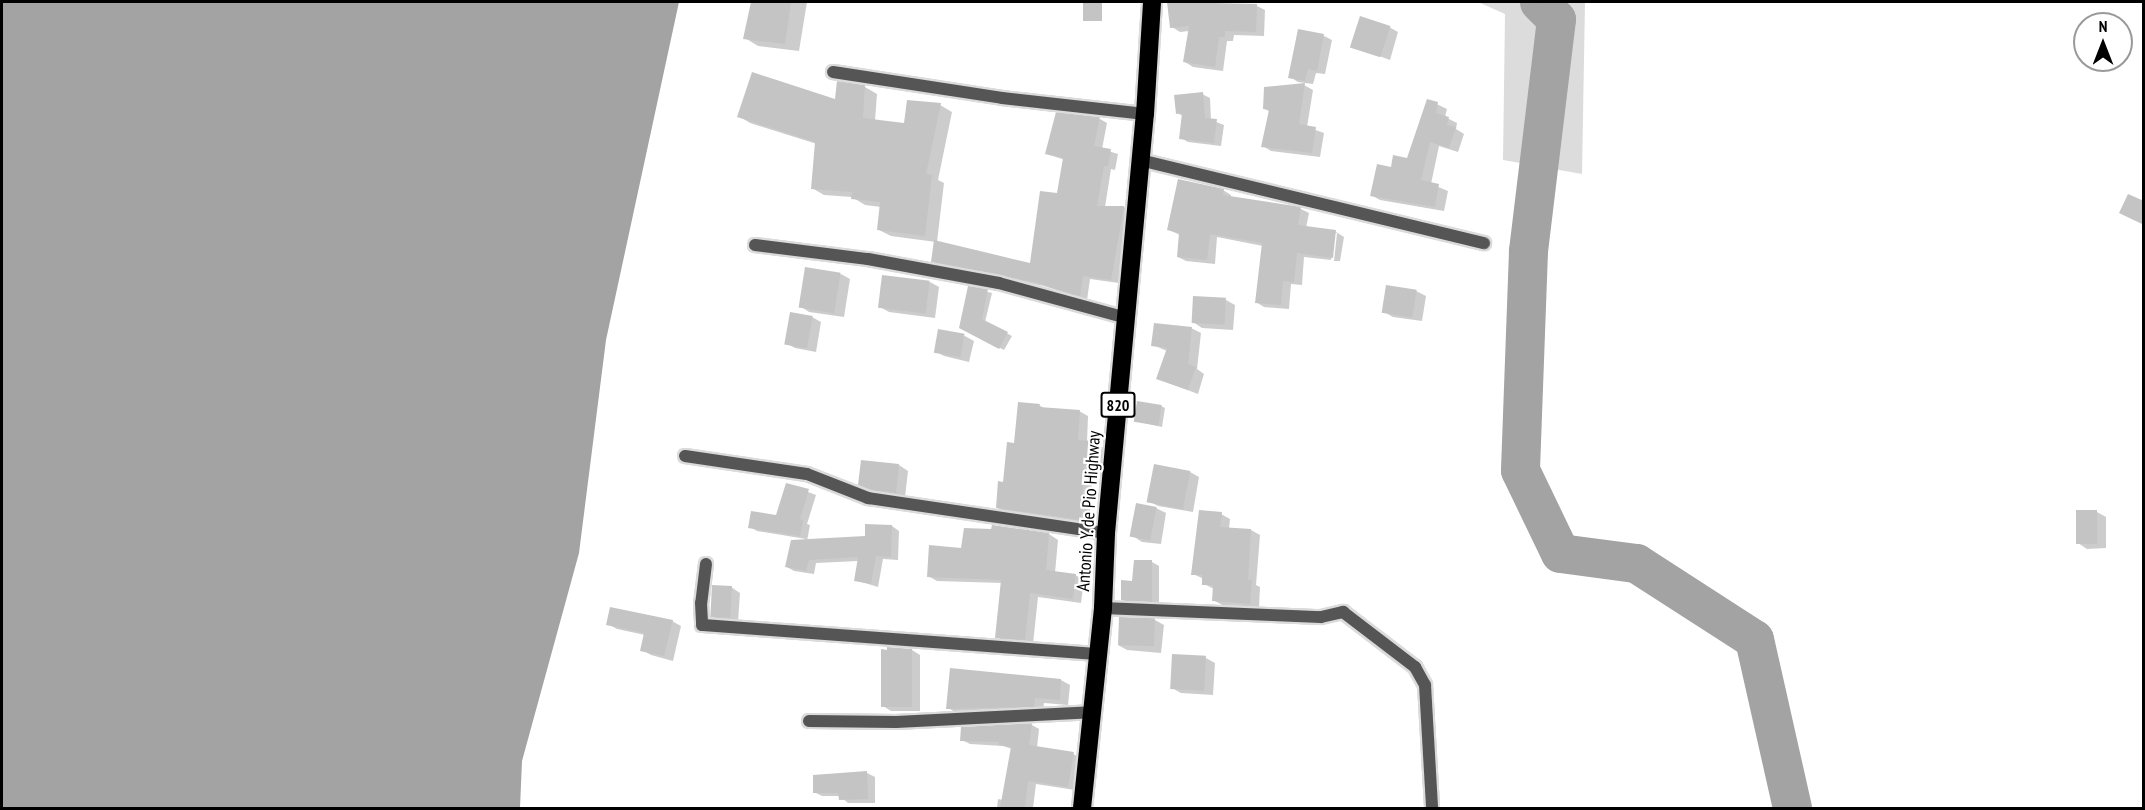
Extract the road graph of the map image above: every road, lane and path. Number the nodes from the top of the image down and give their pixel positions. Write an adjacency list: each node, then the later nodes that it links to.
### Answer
1 (1152, 2): 3 (highway, Antonio Y. de Pio Highway / 820)
2 (833, 72): 3 (street)
3 (1145, 114): 4 (highway, Antonio Y. de Pio Highway / 820)
4 (1140, 160): 5 (street); 7 (highway, Antonio Y. de Pio Highway / 820)
5 (1484, 243)
6 (755, 245): 7 (street)
7 (1127, 318): 9 (highway, Antonio Y. de Pio Highway / 820)
8 (685, 456): 9 (street)
9 (1106, 533): 11 (highway, Antonio Y. de Pio Highway / 820)
10 (705, 564): 12 (street)
11 (1102, 608): 12 (highway, Antonio Y. de Pio Highway / 820); 16 (street)
12 (1097, 654): 13 (highway, Antonio Y. de Pio Highway / 820)
13 (1091, 712): 14 (street); 15 (highway, Antonio Y. de Pio Highway / 820)
14 (809, 721)
15 (1082, 808)
16 (1432, 808)

